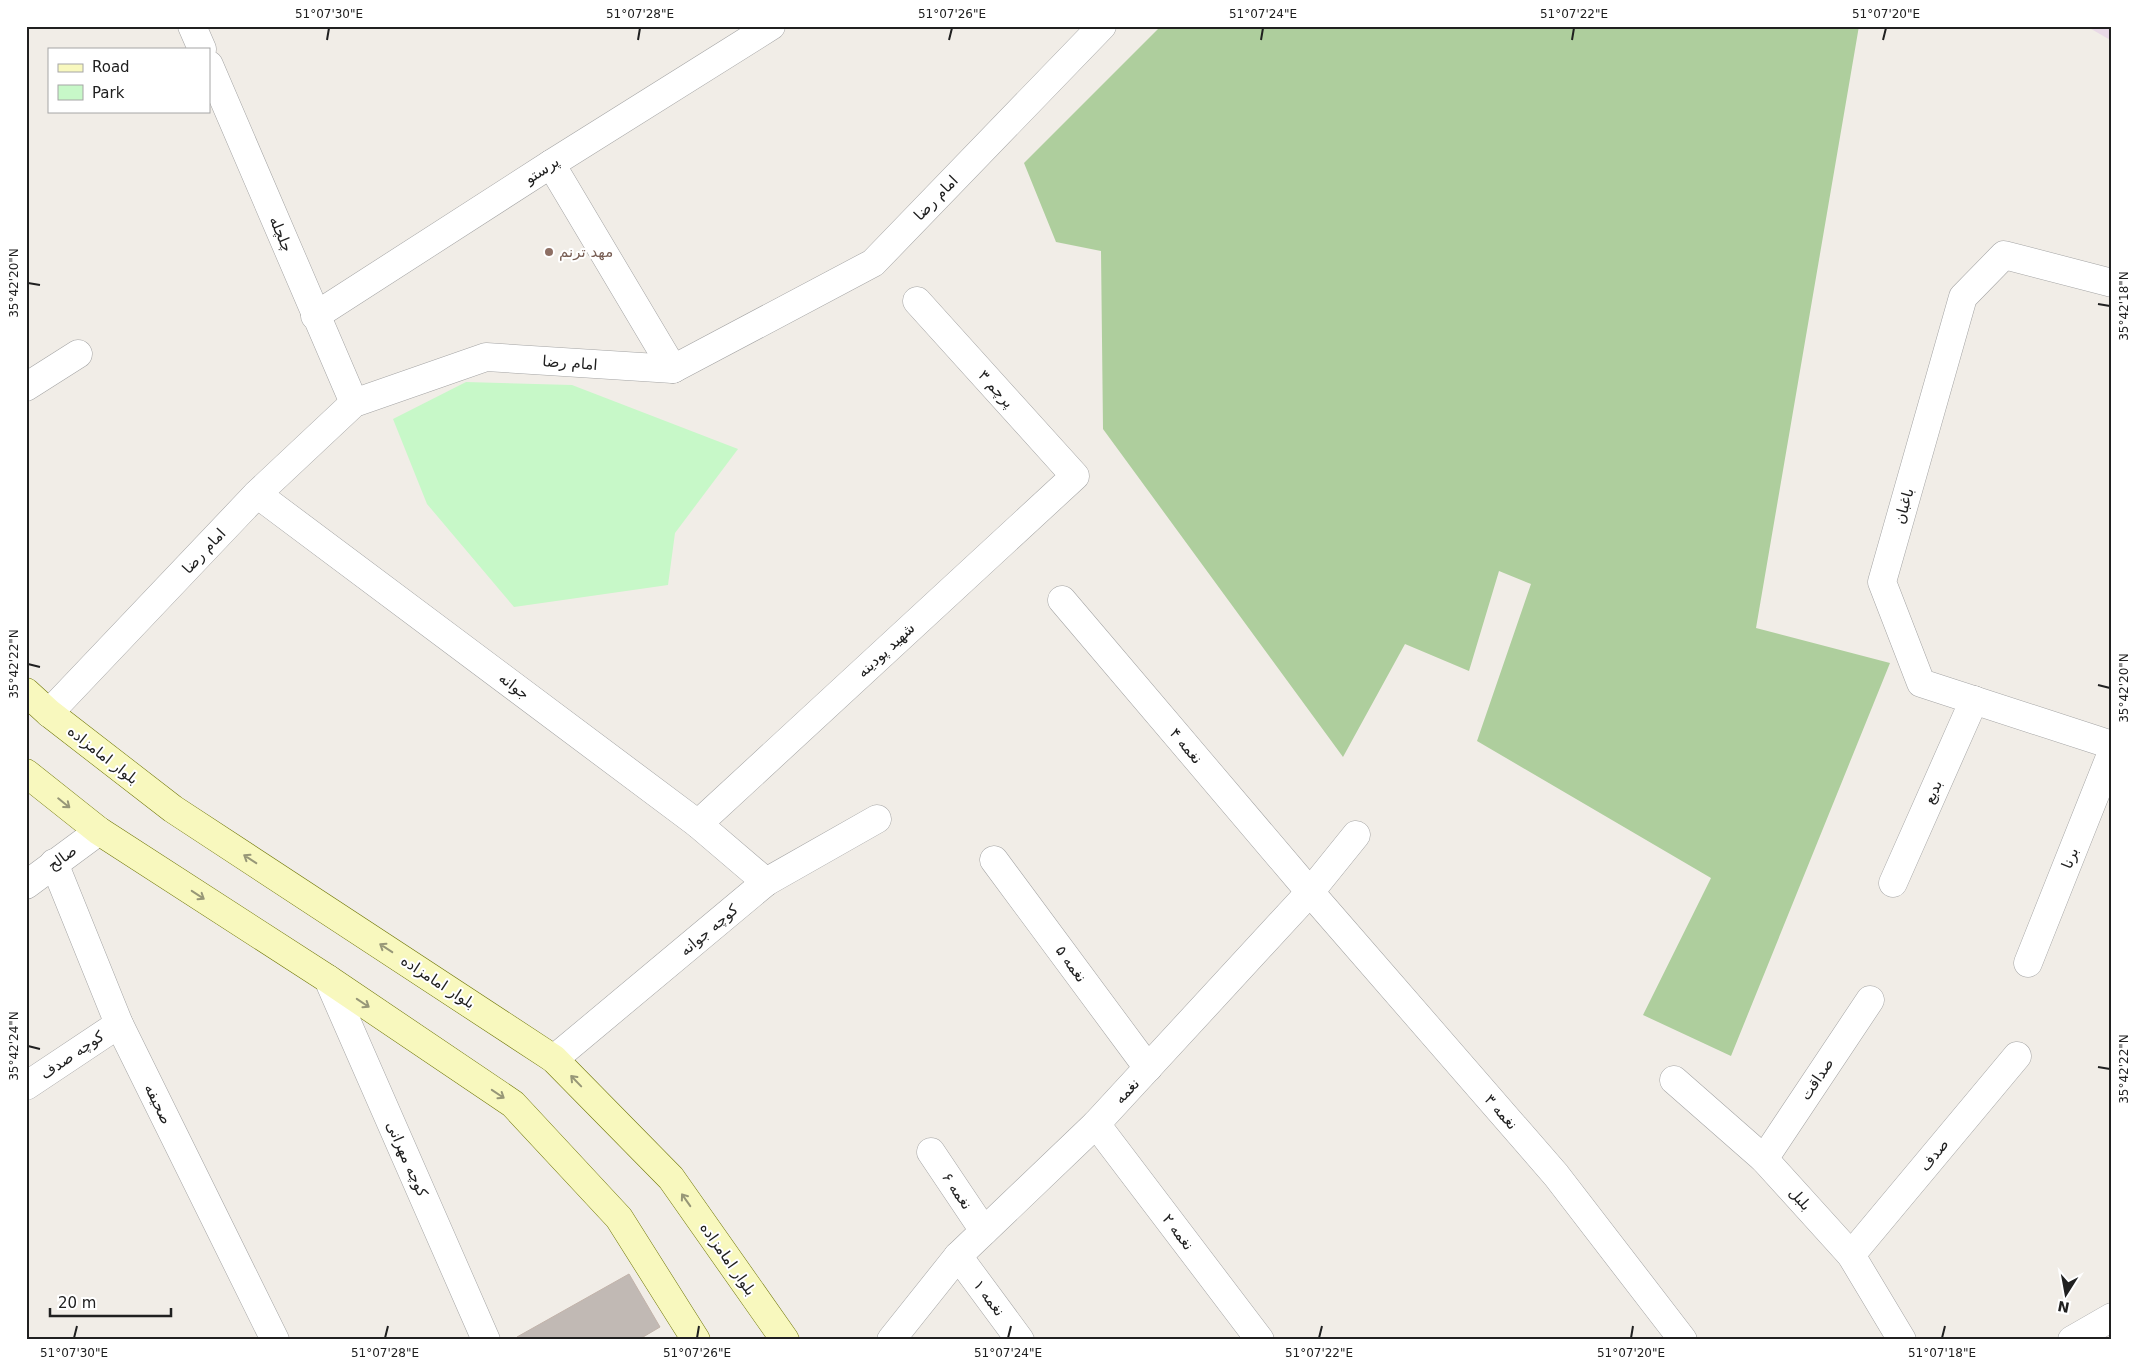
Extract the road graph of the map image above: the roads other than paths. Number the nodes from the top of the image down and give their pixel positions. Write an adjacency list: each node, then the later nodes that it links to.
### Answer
1 (192, 26): 4 (street)
2 (771, 26): 6 (street, پرستو)
3 (1102, 26): 11 (street, امام رضا)
4 (202, 48)
5 (210, 67): 9 (street, چلچله)
6 (551, 164): 9 (street, پرستو); 11 (street)
7 (2112, 283): 18 (street, باغبان)
8 (917, 302): 14 (street, پرچم ۳)
9 (316, 316): 13 (street, چلچله)
10 (78, 354): 12 (street)
11 (673, 369): 13 (street, امام رضا)
12 (26, 387)
13 (354, 403): 15 (street, امام رضا)
14 (1074, 476): 24 (street, شهید پودینه)
15 (257, 494): 19 (street, امام رضا); 24 (street, جوانه)
16 (1062, 600): 32 (street, نغمه ۴)
17 (26, 692): 19 (main road, بلوار امامزاده)
18 (1974, 700): 20 (street, باغبان); 30 (street, بدیع)
19 (49, 713): 38 (main road, بلوار امامزاده, one-way to 19)
20 (2112, 745)
21 (2112, 752): 33 (street, برنا)
22 (26, 773): 25 (main road, one-way to 25)
23 (877, 819): 29 (street, کوچه جوانه)
24 (698, 824): 29 (street, جوانه)
25 (99, 832): 28 (street, صالح); 34 (main road, one-way to 34)
26 (1356, 835): 32 (street, نغمه)
27 (994, 860): 39 (street, نغمه ۵)
28 (54, 863): 31 (street, صالح); 36 (street, صحیفه)
29 (766, 882): 38 (street, کوچه جوانه)
30 (1893, 883)
31 (26, 885)
32 (1310, 892): 39 (street, نغمه); 56 (street, نغمه ۳)
33 (2028, 963)
34 (328, 979): 50 (street, کوچه مهرانی); 51 (main road, one-way to 51)
35 (1870, 1000): 44 (street, صداقت)
36 (119, 1024): 41 (street, کوچه صدف); 49 (street, صحیفه)
37 (2016, 1056): 46 (street, صدف)
38 (554, 1059): 52 (main road, بلوار امامزاده, one-way to 38)
39 (1148, 1068): 42 (street, نغمه)
40 (1674, 1080): 44 (street, بلبل)
41 (26, 1086)
42 (1096, 1124): 45 (street, نغمه); 55 (street, نغمه ۲)
43 (931, 1152): 45 (street, نغمه ۶)
44 (1764, 1159): 46 (street, بلبل)
45 (984, 1231): 47 (street, نغمه)
46 (1851, 1255): 57 (street, بلبل)
47 (958, 1256): 53 (street, نغمه); 54 (street, نغمه ۱)
48 (2112, 1317): 58 (street)
49 (275, 1340)
50 (486, 1340)
51 (696, 1340)
52 (785, 1340)
53 (890, 1340)
54 (1020, 1340)
55 (1260, 1340)
56 (1683, 1340)
57 (1902, 1340)
58 (2072, 1340)

